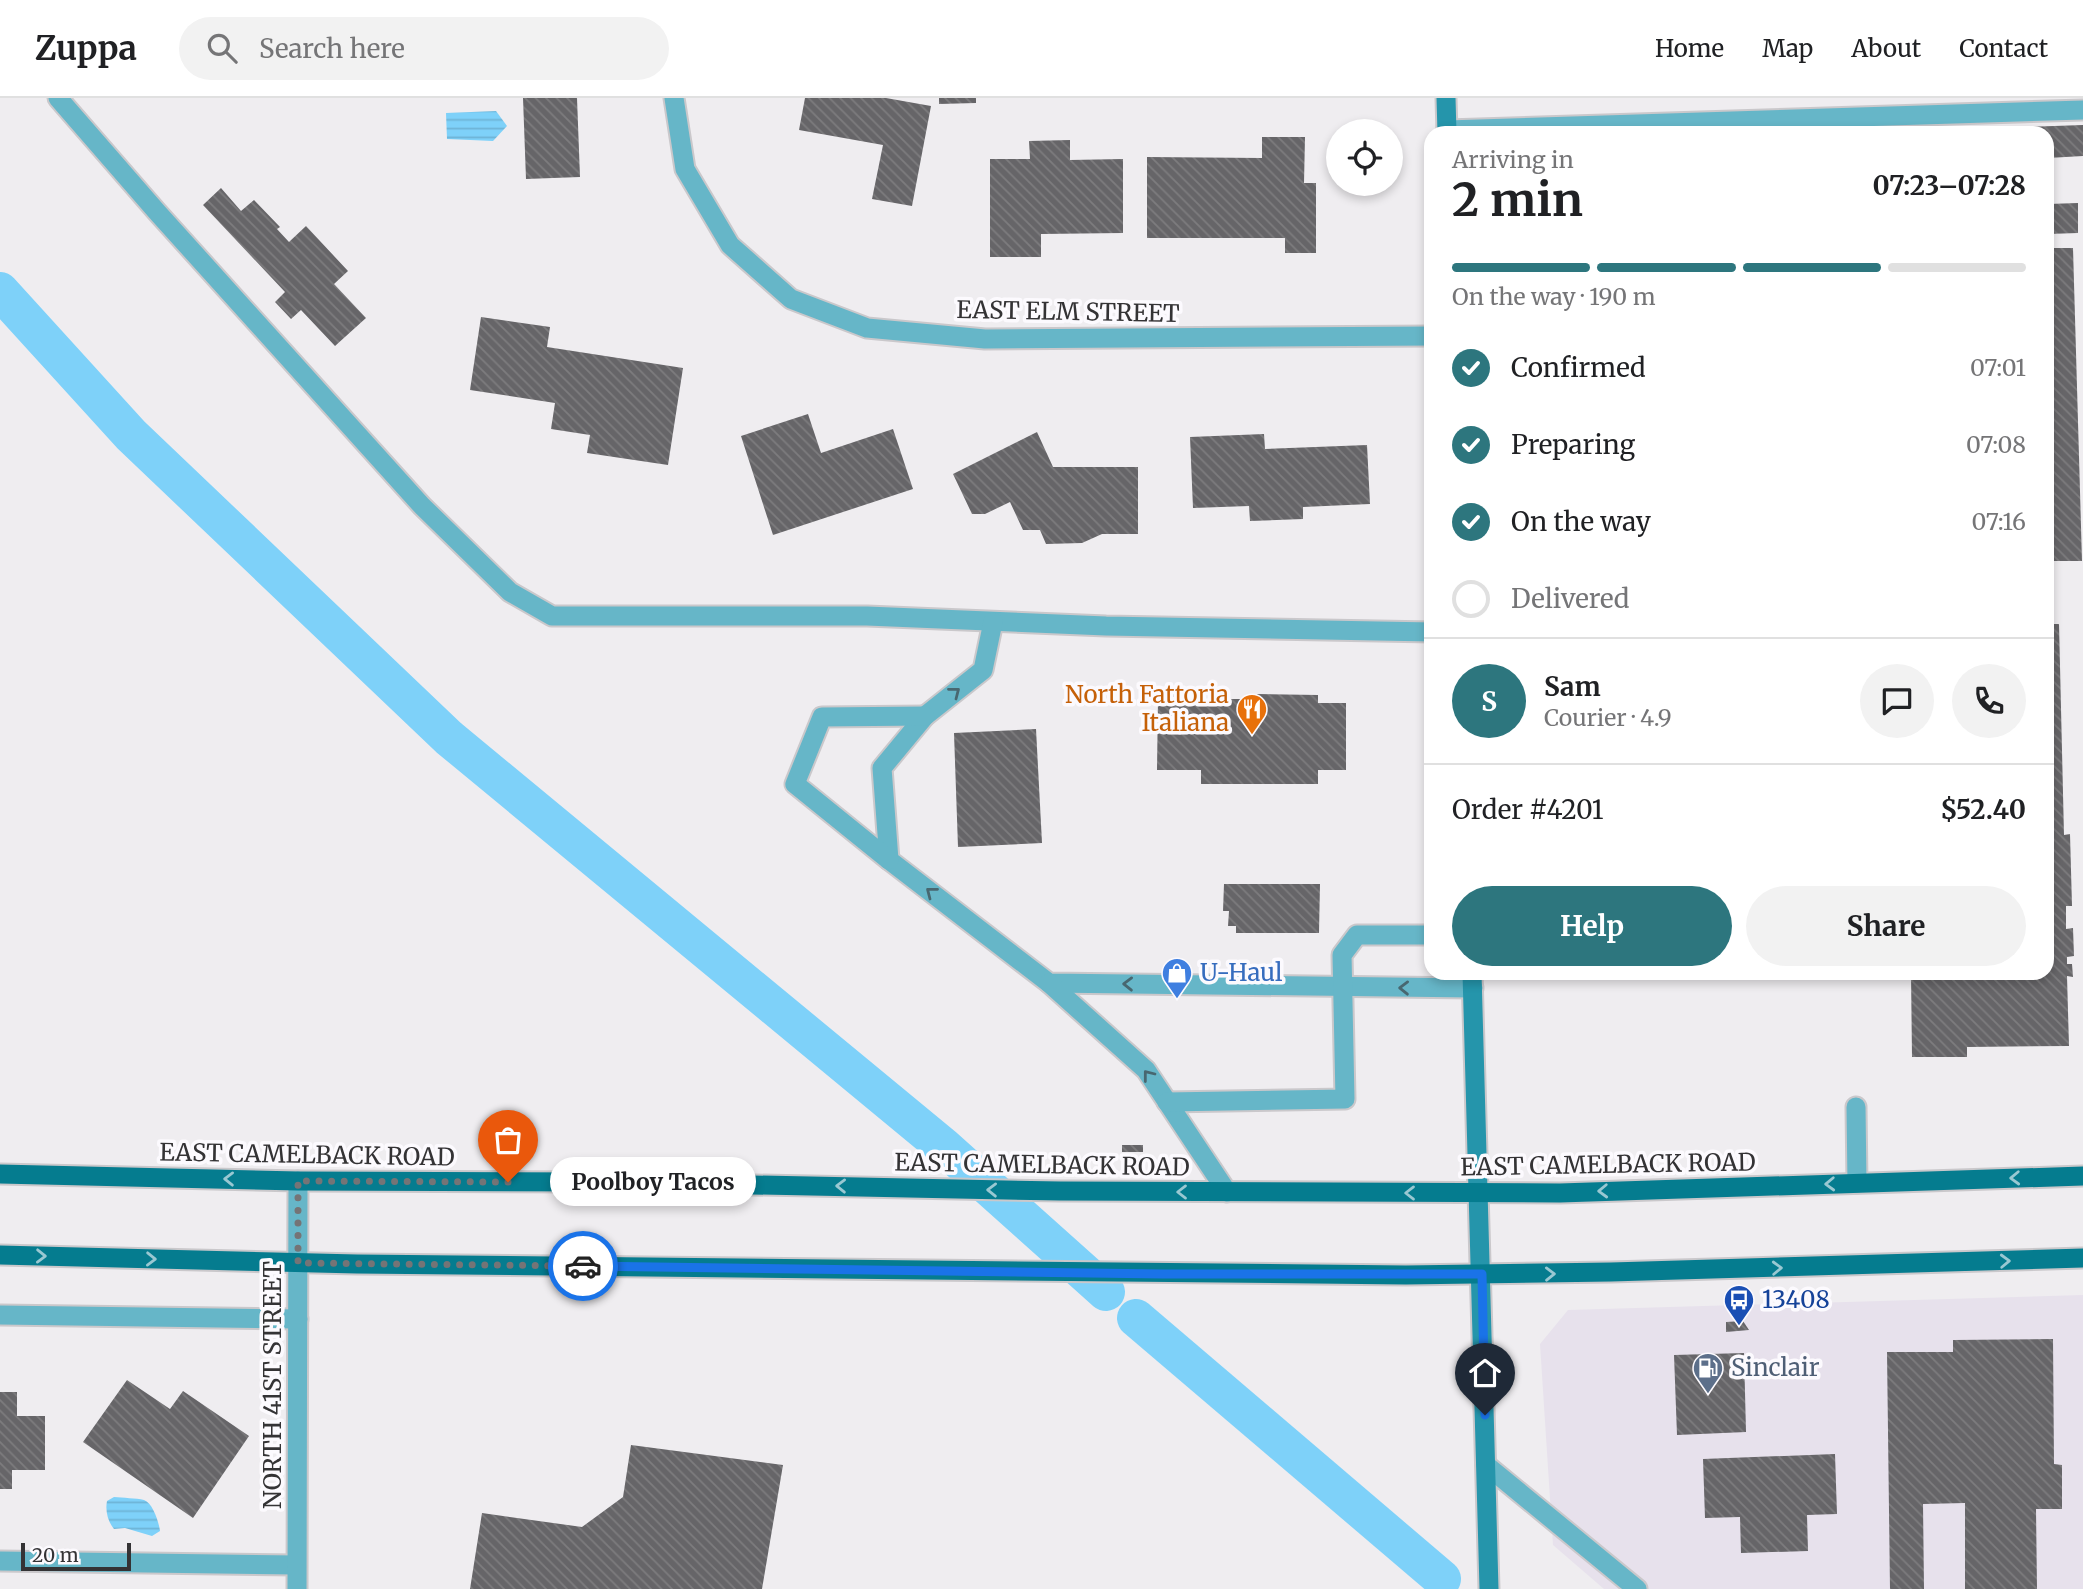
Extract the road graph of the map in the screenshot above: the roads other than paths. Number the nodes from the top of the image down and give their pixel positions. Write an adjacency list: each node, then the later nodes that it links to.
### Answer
1 (58, 98): 8 (street)
2 (674, 98): 7 (street, EAST ELM STREET)
3 (1446, 98): 5 (main road)
4 (2083, 110): 6 (street)
5 (1447, 126)
6 (1620, 126)
7 (1424, 336)
8 (993, 622): 9 (street); 10 (street, one-way to 8)
9 (1424, 632)
10 (925, 716): 11 (street); 11 (street)
11 (889, 860): 14 (street, one-way to 11)
12 (1424, 935): 15 (street)
13 (1473, 981): 15 (street, one-way to 15); 23 (main road)
14 (1049, 983): 15 (street, one-way to 14); 16 (street, one-way to 14)
15 (1343, 987): 16 (street)
16 (1167, 1102): 22 (street)
17 (1856, 1107): 21 (street)
18 (0, 1174): 20 (main road, EAST CAMELBACK ROAD, one-way to 18)
19 (2083, 1176): 21 (main road, EAST CAMELBACK ROAD, one-way to 21)
20 (298, 1181): 22 (main road, EAST CAMELBACK ROAD, one-way to 20); 26 (street, NORTH 41ST STREET)
21 (1857, 1183): 23 (main road, EAST CAMELBACK ROAD, one-way to 23)
22 (1227, 1192): 23 (main road, EAST CAMELBACK ROAD, one-way to 22)
23 (1478, 1193): 27 (main road)
24 (0, 1255): 26 (main road, one-way to 26)
25 (2083, 1258): 27 (main road, one-way to 25)
26 (298, 1263): 27 (main road); 29 (street, NORTH 41ST STREET)
27 (1482, 1274): 30 (main road)
28 (0, 1315): 29 (street)
29 (298, 1320): 32 (street, NORTH 41ST STREET)
30 (1486, 1465): 34 (main road); 35 (street)
31 (0, 1561): 32 (street)
32 (296, 1566): 33 (street, NORTH 41ST STREET)
33 (297, 1589)
34 (1489, 1589)
35 (1637, 1589)

